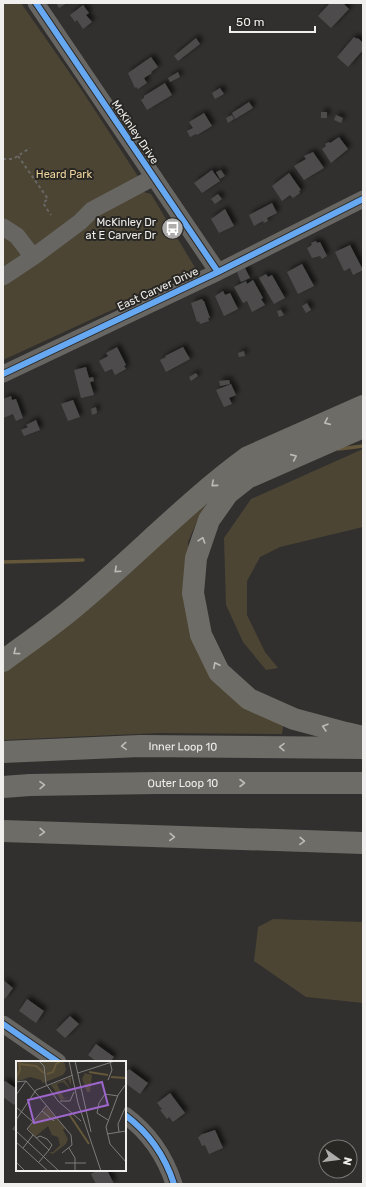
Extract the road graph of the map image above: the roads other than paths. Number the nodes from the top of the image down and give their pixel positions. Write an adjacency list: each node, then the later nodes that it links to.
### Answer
1 (36, 3): 2 (street, McKinley Drive)
2 (154, 177): 5 (street); 6 (street, McKinley Drive)
3 (363, 199): 6 (street, East Carver Drive)
4 (3, 227): 5 (street)
5 (33, 258): 7 (street)
6 (218, 272): 8 (street, East Carver Drive)
7 (3, 277)
8 (3, 374)
9 (363, 406): 11 (highway, one-way to 11)
10 (363, 427): 12 (highway, one-way to 10)
11 (3, 661)
12 (363, 737)
13 (363, 748): 14 (highway, Inner Loop 10, one-way to 14)
14 (3, 752)
15 (363, 783): 16 (highway, Outer Loop 10, one-way to 15)
16 (3, 787)
17 (3, 831): 18 (highway, one-way to 18)
18 (363, 843)
19 (3, 1024): 20 (street)
20 (57, 1061)
21 (126, 1116): 22 (street)
22 (174, 1184)

